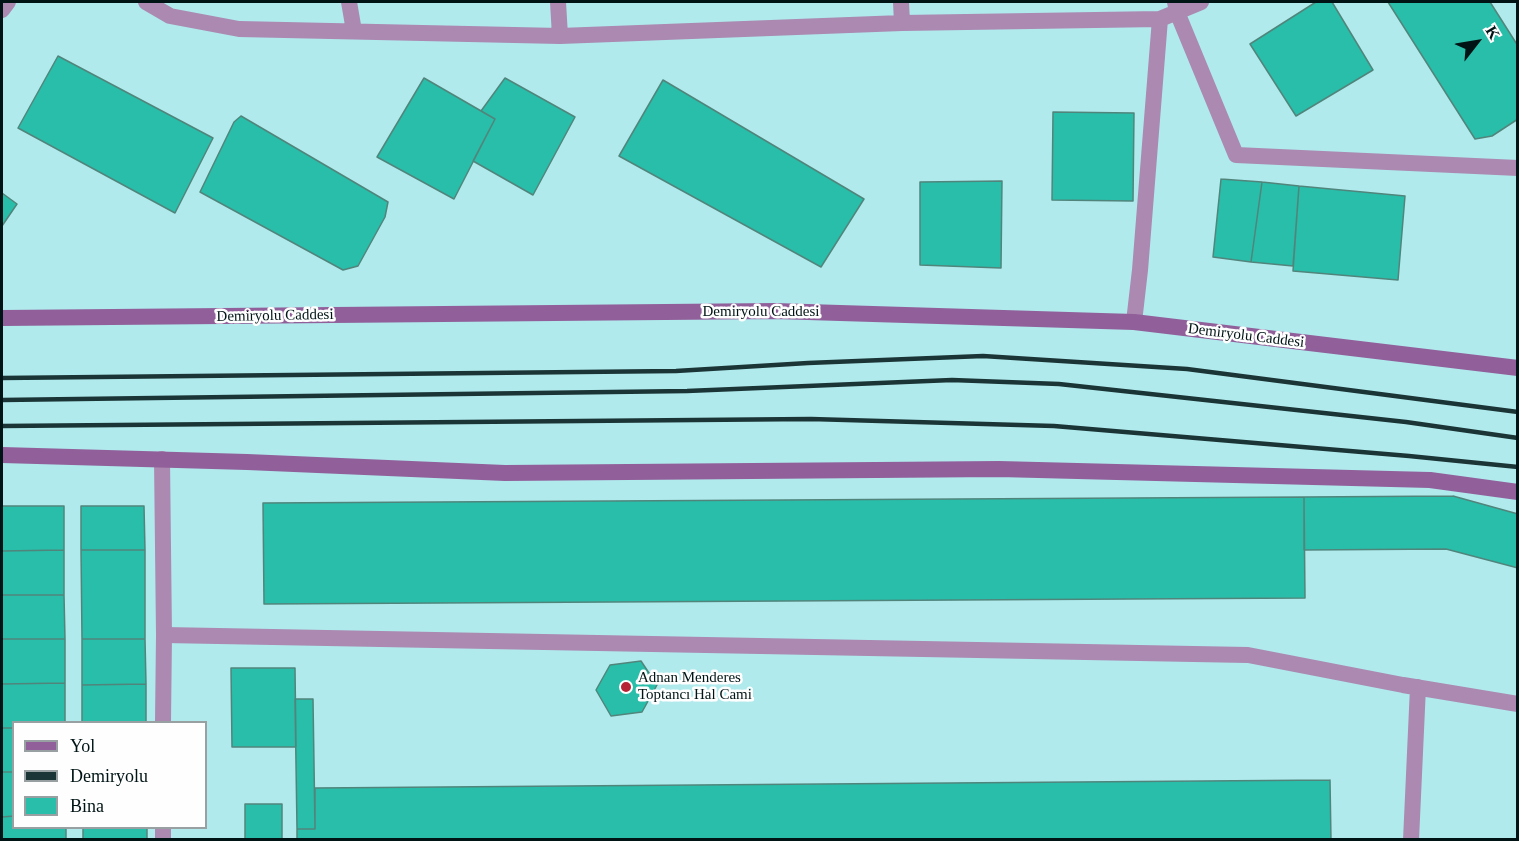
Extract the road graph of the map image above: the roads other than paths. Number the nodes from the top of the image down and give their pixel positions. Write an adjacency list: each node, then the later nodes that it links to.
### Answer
1 (8, 2): 8 (street)
2 (146, 2): 11 (street)
3 (349, 2): 11 (street)
4 (558, 2): 12 (street)
5 (901, 2): 10 (street)
6 (1201, 2): 7 (street)
7 (1176, 7): 9 (street); 13 (street)
8 (2, 10)
9 (1160, 19): 10 (street); 15 (street)
10 (902, 23): 12 (street)
11 (354, 31): 12 (street)
12 (560, 36)
13 (1518, 168)
14 (2, 318): 15 (main road, Demiryolu Caddesi)
15 (1134, 322): 16 (main road, Demiryolu Caddesi)
16 (1518, 368)
17 (2, 455): 18 (main road)
18 (162, 459): 19 (main road); 20 (street)
19 (1518, 492)
20 (164, 635): 21 (street); 23 (street)
21 (1418, 687): 22 (street); 24 (street)
22 (1518, 704)
23 (163, 721)
24 (1411, 840)

